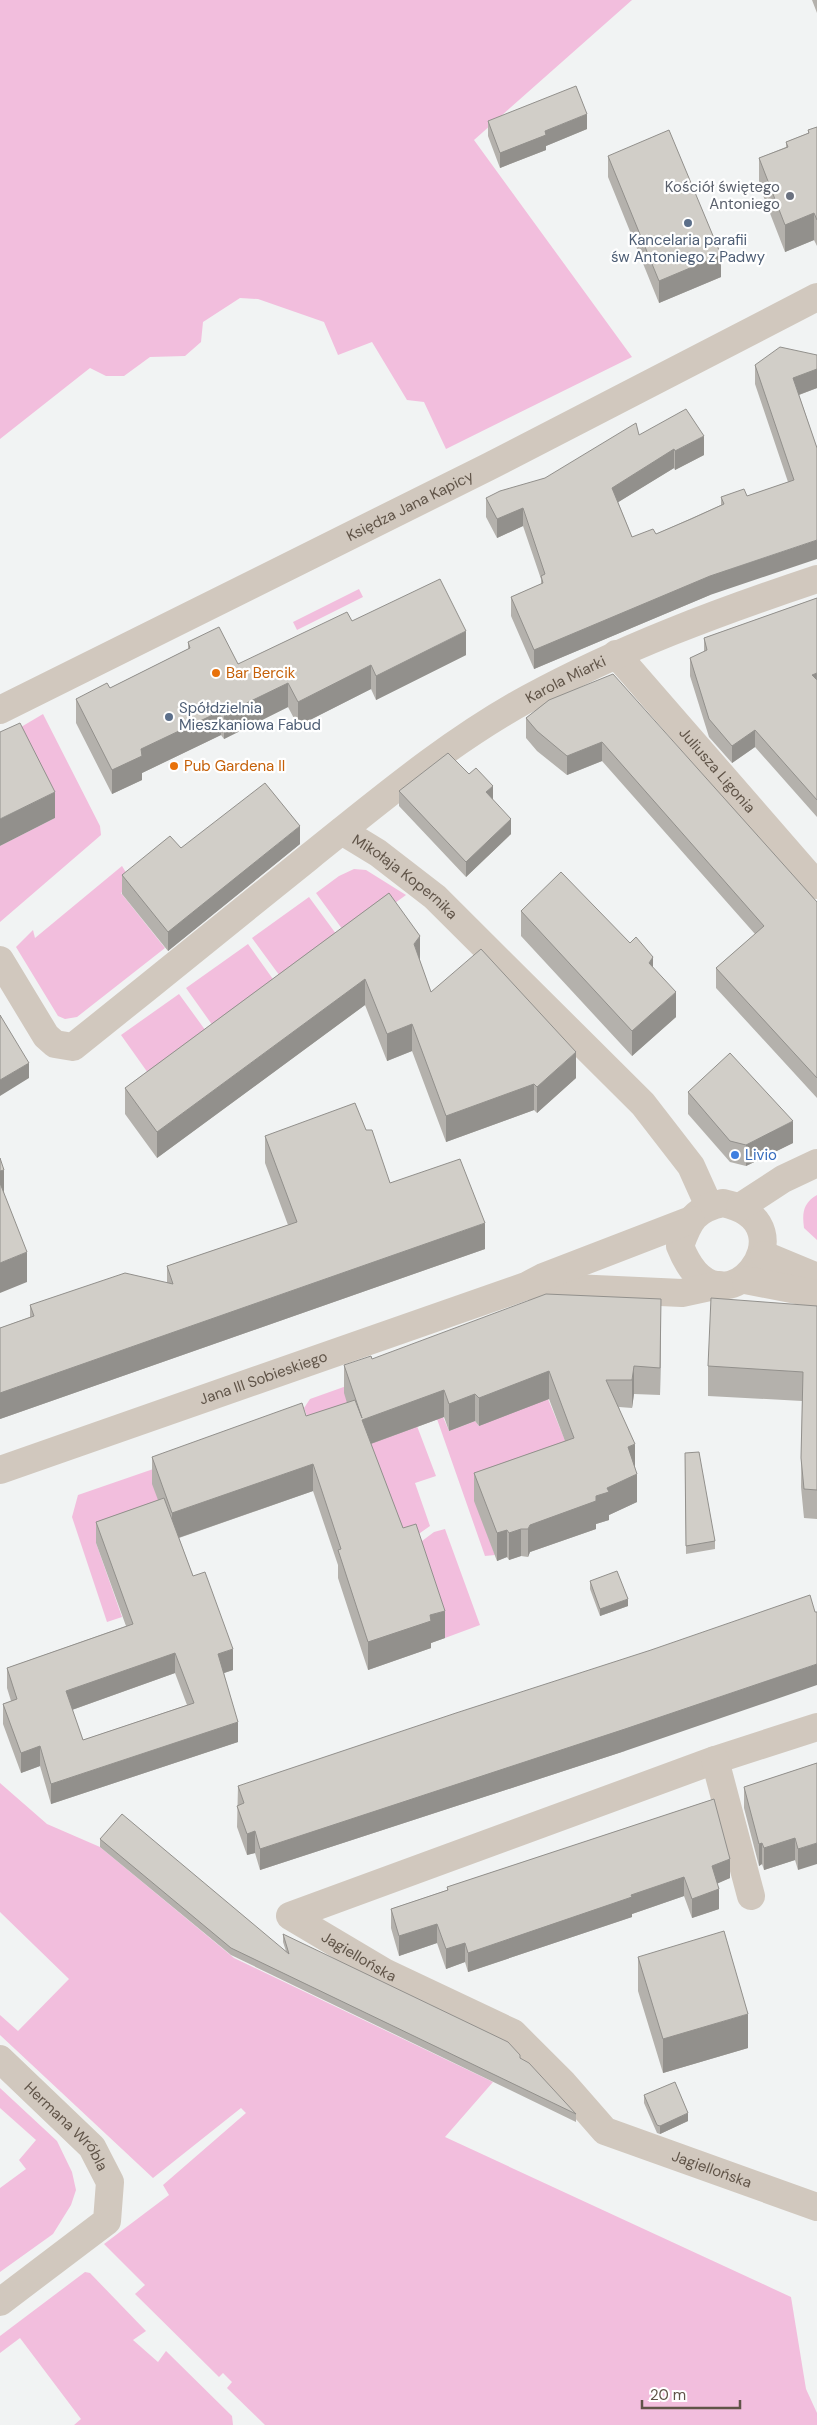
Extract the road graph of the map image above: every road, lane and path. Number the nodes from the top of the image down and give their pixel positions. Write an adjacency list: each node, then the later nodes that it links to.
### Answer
1 (817, 297): 4 (street, Księdza Jana Kapicy)
2 (817, 579): 3 (street, Karola Miarki)
3 (616, 654): 5 (street, Karola Miarki); 6 (street, Juliusza Ligonia)
4 (0, 710)
5 (342, 831): 7 (street, Mikołaja Kopernika); 10 (street, Mikołaja Kopernika)
6 (817, 885)
7 (0, 960)
8 (817, 1163): 9 (street)
9 (740, 1207): 10 (street); 11 (street)
10 (700, 1213): 14 (street); 15 (street, Jana III Sobieskiego)
11 (764, 1255): 12 (street); 13 (street)
12 (817, 1277)
13 (745, 1280): 14 (street); 16 (street)
14 (719, 1285): 15 (street, Jana III Sobieskiego)
15 (526, 1286): 17 (street, Jana III Sobieskiego)
16 (817, 1294)
17 (0, 1470)
18 (817, 1727): 19 (street, Jagiellońska)
19 (715, 1760): 20 (street); 22 (street, Jagiellońska)
20 (751, 1896)
21 (0, 2059): 23 (street, Hermana Wróbla)
22 (817, 2207)
23 (0, 2302)

